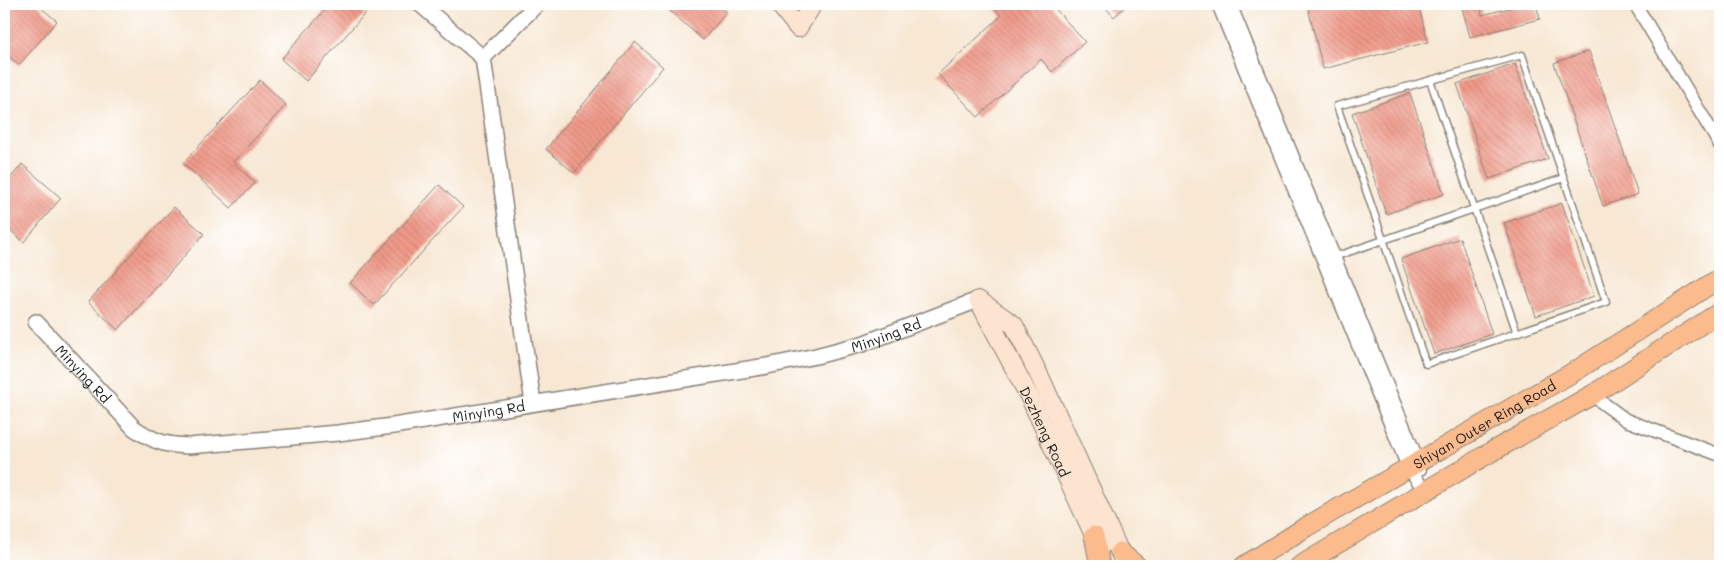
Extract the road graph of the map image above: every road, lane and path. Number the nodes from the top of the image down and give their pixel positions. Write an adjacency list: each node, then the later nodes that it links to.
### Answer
1 (420, 4): 8 (street)
2 (538, 4): 8 (street)
3 (780, 4): 7 (main road)
4 (1218, 4): 23 (street)
5 (1230, 4): 14 (street)
6 (1635, 4): 10 (street)
7 (808, 7)
8 (483, 58): 21 (street)
9 (1430, 80): 11 (lane); 12 (lane); 13 (lane)
10 (1720, 145)
11 (1564, 178): 12 (lane); 19 (lane)
12 (1474, 209): 13 (lane); 19 (lane)
13 (1383, 240): 14 (lane); 19 (lane)
14 (1334, 257): 23 (street)
15 (1720, 278): 23 (main road, Shiyan Outer Ring Road)
16 (978, 300): 21 (street, Minying Rd); 25 (main road, Dezheng Road); 26 (main road, Dezheng Road)
17 (1720, 312): 20 (main road, Shiyan Outer Ring Road)
18 (36, 322): 21 (street, Minying Rd)
19 (1517, 332)
20 (1592, 395): 22 (street); 24 (main road, Shiyan Outer Ring Road)
21 (533, 403)
22 (1720, 455)
23 (1413, 464): 24 (street); 29 (main road, Shiyan Outer Ring Road)
24 (1425, 491): 30 (main road, Shiyan Outer Ring Road)
25 (1094, 536): 26 (main road, Dezheng Road); 27 (main road)
26 (1118, 561): 28 (main road)
27 (1100, 566)
28 (1137, 566)
29 (1244, 566)
30 (1300, 566)

